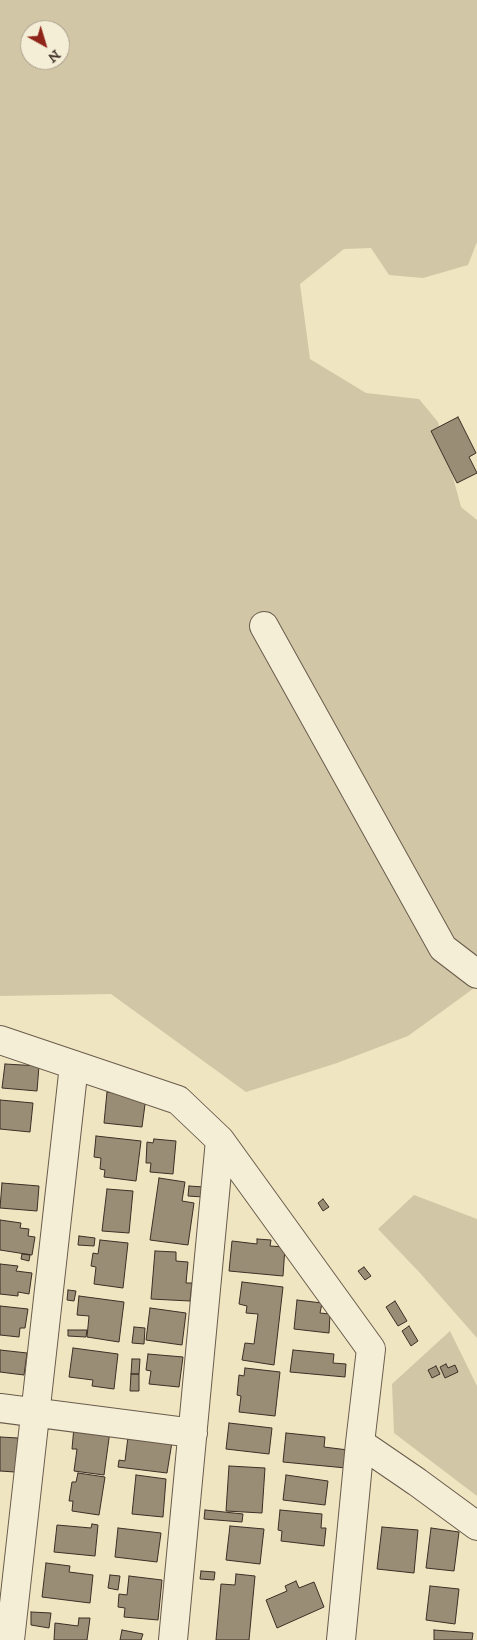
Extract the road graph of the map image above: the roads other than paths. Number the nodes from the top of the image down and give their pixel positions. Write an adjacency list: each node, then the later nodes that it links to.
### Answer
1 (264, 626): 2 (street)
2 (477, 974)
3 (0, 1040): 4 (street)
4 (74, 1065): 5 (street); 7 (street)
5 (220, 1140): 8 (street); 9 (street)
6 (0, 1408): 7 (street)
7 (35, 1412): 8 (street); 11 (street)
8 (193, 1433): 12 (street)
9 (360, 1443): 10 (street); 13 (street)
10 (477, 1526)
11 (10, 1640)
12 (173, 1640)
13 (341, 1640)

